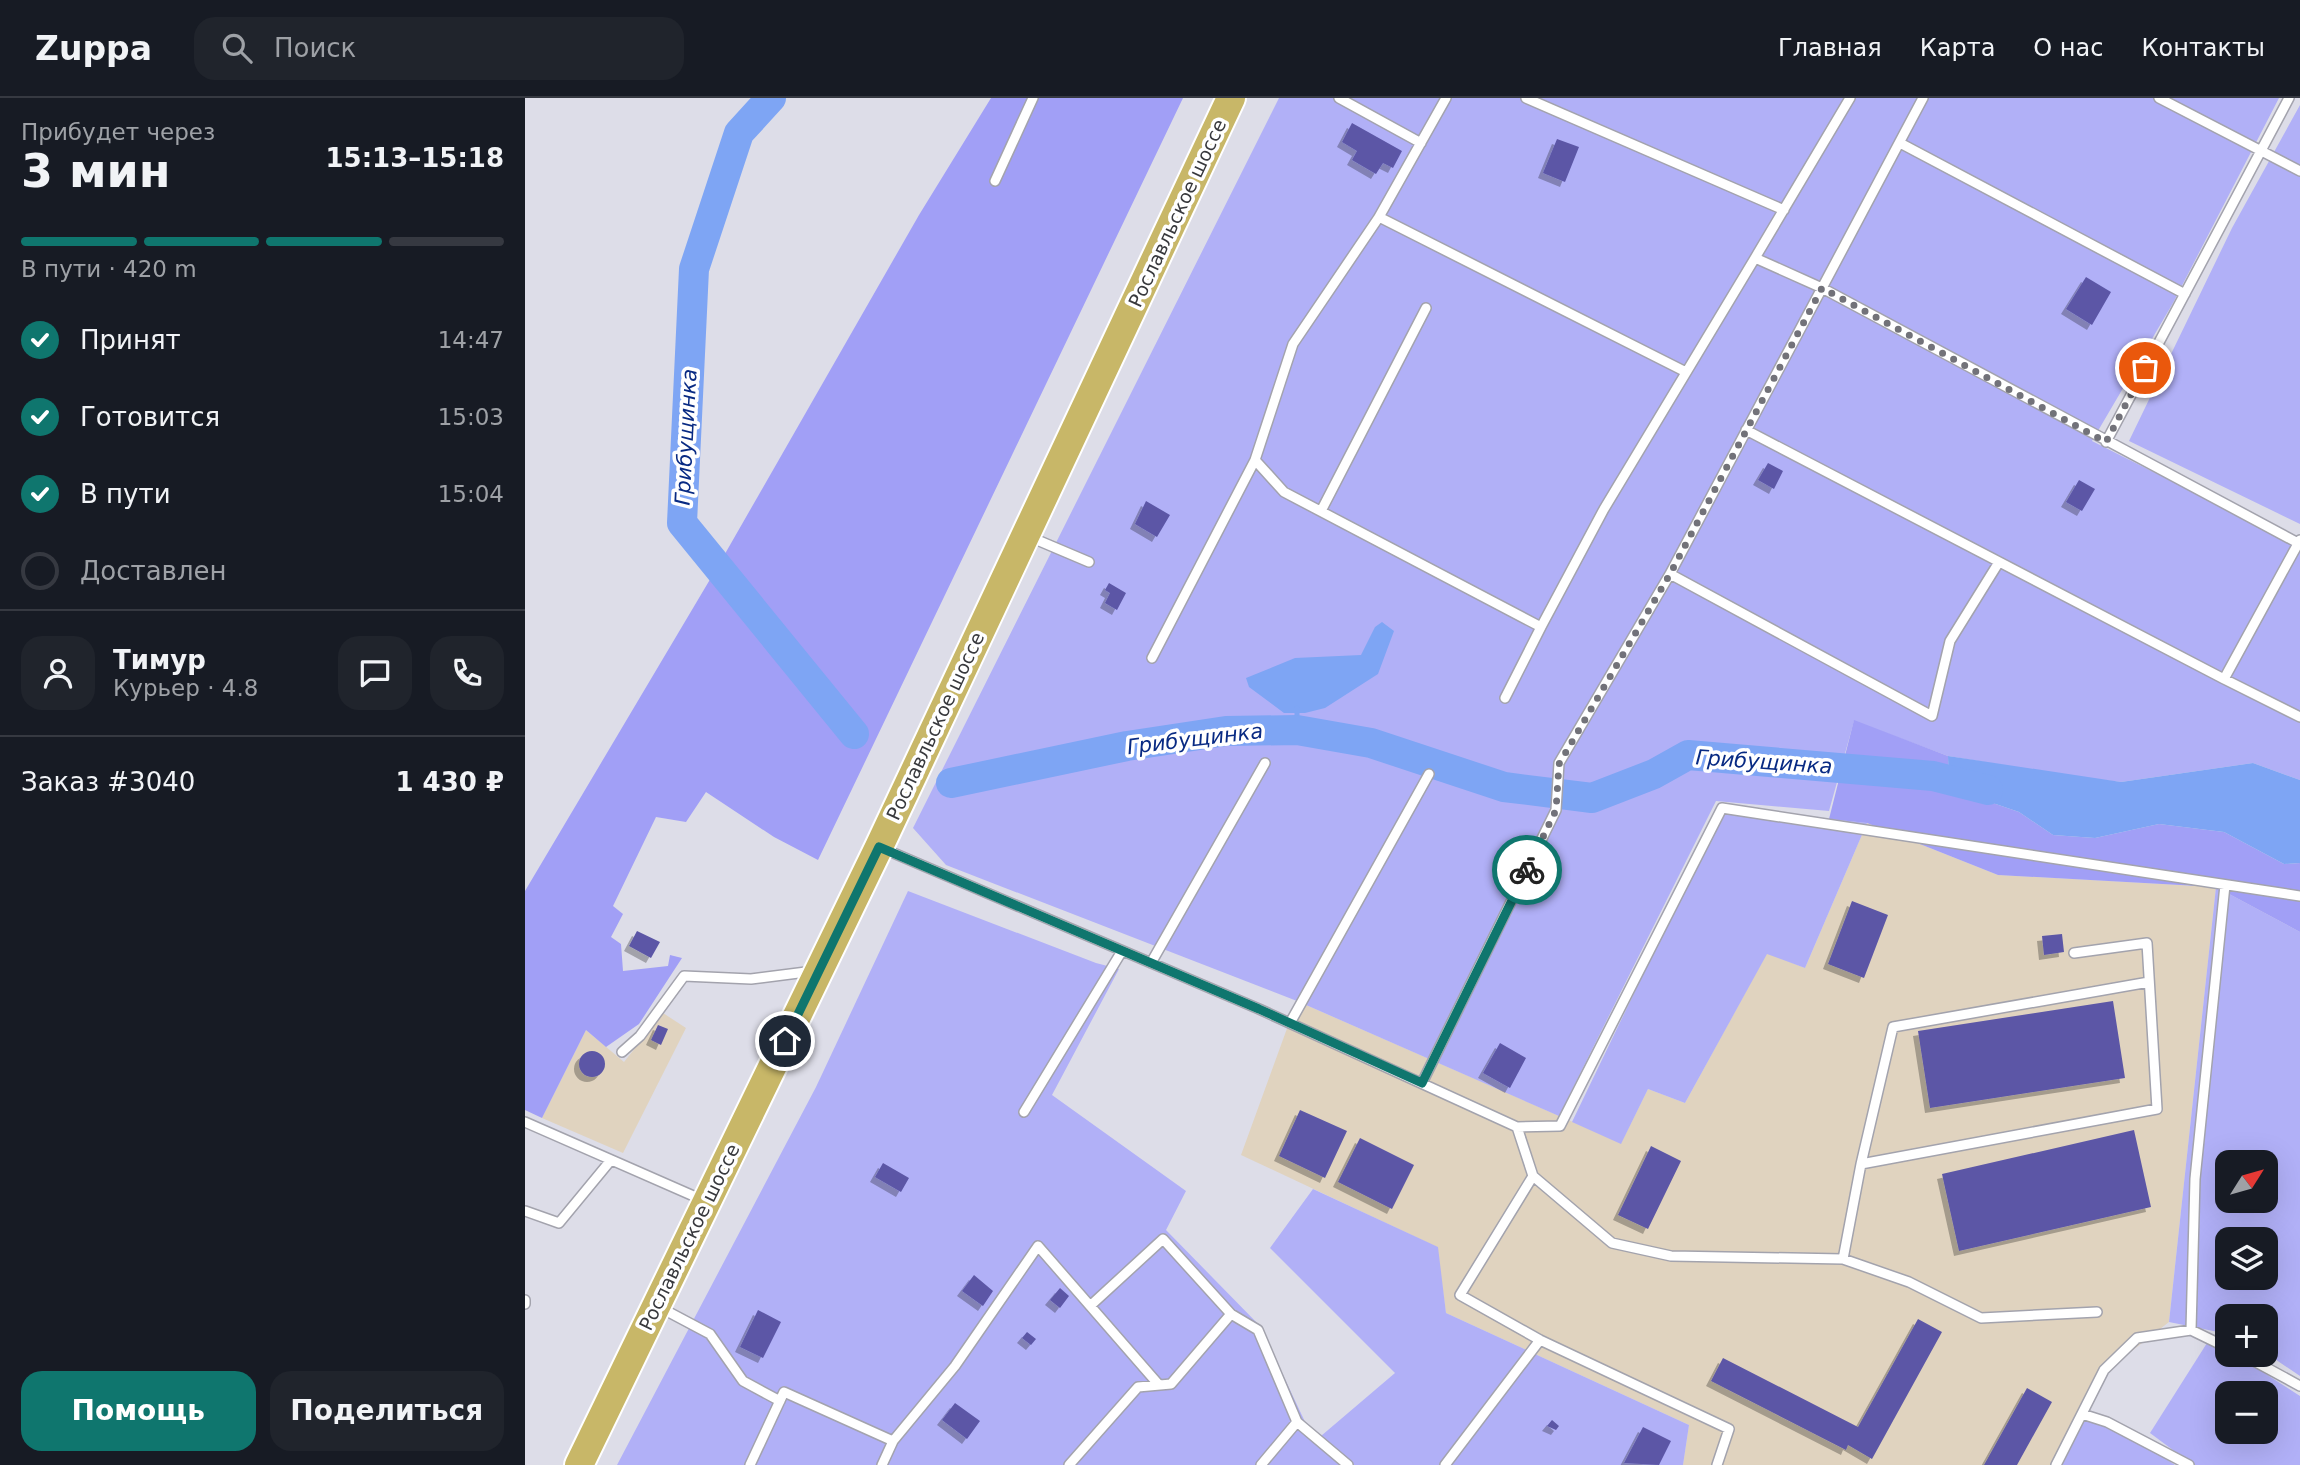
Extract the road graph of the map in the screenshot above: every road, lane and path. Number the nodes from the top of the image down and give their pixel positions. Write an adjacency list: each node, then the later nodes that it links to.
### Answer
1 (1033, 98): 14 (lane)
2 (1231, 98): 26 (main road, Рославльское шоссе)
3 (1339, 98): 10 (lane)
4 (1446, 98): 10 (lane)
5 (1526, 98): 15 (lane)
6 (1850, 98): 15 (lane)
7 (1923, 98): 11 (lane)
8 (2159, 98): 12 (lane)
9 (2289, 98): 12 (lane)
10 (1421, 143): 16 (lane)
11 (1900, 143): 18 (lane); 19 (lane)
12 (2262, 149): 13 (lane); 19 (lane)
13 (2300, 171)
14 (995, 181)
15 (1784, 209): 17 (lane)
16 (1379, 217): 21 (lane); 24 (lane)
17 (1755, 258): 18 (lane); 21 (lane)
18 (1822, 288): 22 (lane); 23 (lane)
19 (2185, 295): 23 (lane)
20 (1426, 308): 25 (lane)
21 (1686, 372): 31 (lane)
22 (1747, 430): 29 (lane); 30 (lane)
23 (2106, 442): 27 (lane)
24 (1255, 460): 25 (lane); 32 (lane)
25 (1321, 511): 31 (lane)
26 (1025, 535): 28 (lane); 38 (main road, Рославльское шоссе)
27 (2299, 542): 33 (lane)
28 (1089, 562)
29 (1999, 562): 30 (lane); 33 (lane)
30 (1670, 574): 48 (lane)
31 (1541, 626): 34 (lane)
32 (1152, 658)
33 (2224, 679): 35 (lane)
34 (1505, 698)
35 (2300, 718)
36 (1265, 763): 43 (lane)
37 (1429, 774): 46 (lane)
38 (879, 847): 41 (lane); 44 (main road, Рославльское шоссе)
39 (2225, 884): 40 (lane); 51 (lane); 62 (lane)
40 (2300, 896)
41 (1122, 951): 43 (lane); 49 (lane)
42 (2074, 953): 45 (lane)
43 (1151, 963): 46 (lane)
44 (819, 970): 47 (lane); 55 (main road, Рославльское шоссе)
45 (2149, 982): 53 (lane); 53 (lane)
46 (1290, 1023): 48 (lane)
47 (622, 1052)
48 (1422, 1083): 51 (lane)
49 (1024, 1112)
50 (525, 1122): 52 (lane)
51 (1517, 1127): 54 (lane)
52 (611, 1160): 55 (lane); 56 (lane)
53 (1861, 1164): 57 (lane)
54 (1533, 1176): 57 (lane); 63 (lane)
55 (707, 1201): 58 (main road, Рославльское шоссе)
56 (525, 1212)
57 (1843, 1259): 60 (lane)
58 (656, 1305): 68 (lane); 72 (main road, Рославльское шоссе)
59 (1090, 1306): 61 (lane); 66 (lane); 71 (lane)
60 (2097, 1312)
61 (1231, 1314): 66 (lane); 70 (lane)
62 (2191, 1330): 64 (lane); 69 (lane)
63 (1540, 1340): 78 (lane); 79 (lane)
64 (2215, 1342)
65 (2265, 1367): 67 (lane)
66 (1159, 1385): 75 (lane)
67 (2300, 1386)
68 (780, 1401): 71 (lane); 73 (lane)
69 (2082, 1414): 80 (lane); 81 (lane)
70 (1297, 1422): 76 (lane); 77 (lane)
71 (893, 1441): 74 (lane)
72 (579, 1465)
73 (750, 1465)
74 (882, 1465)
75 (1069, 1465)
76 (1261, 1465)
77 (1348, 1465)
78 (1445, 1465)
79 (1717, 1465)
80 (2056, 1465)
81 (2189, 1465)

